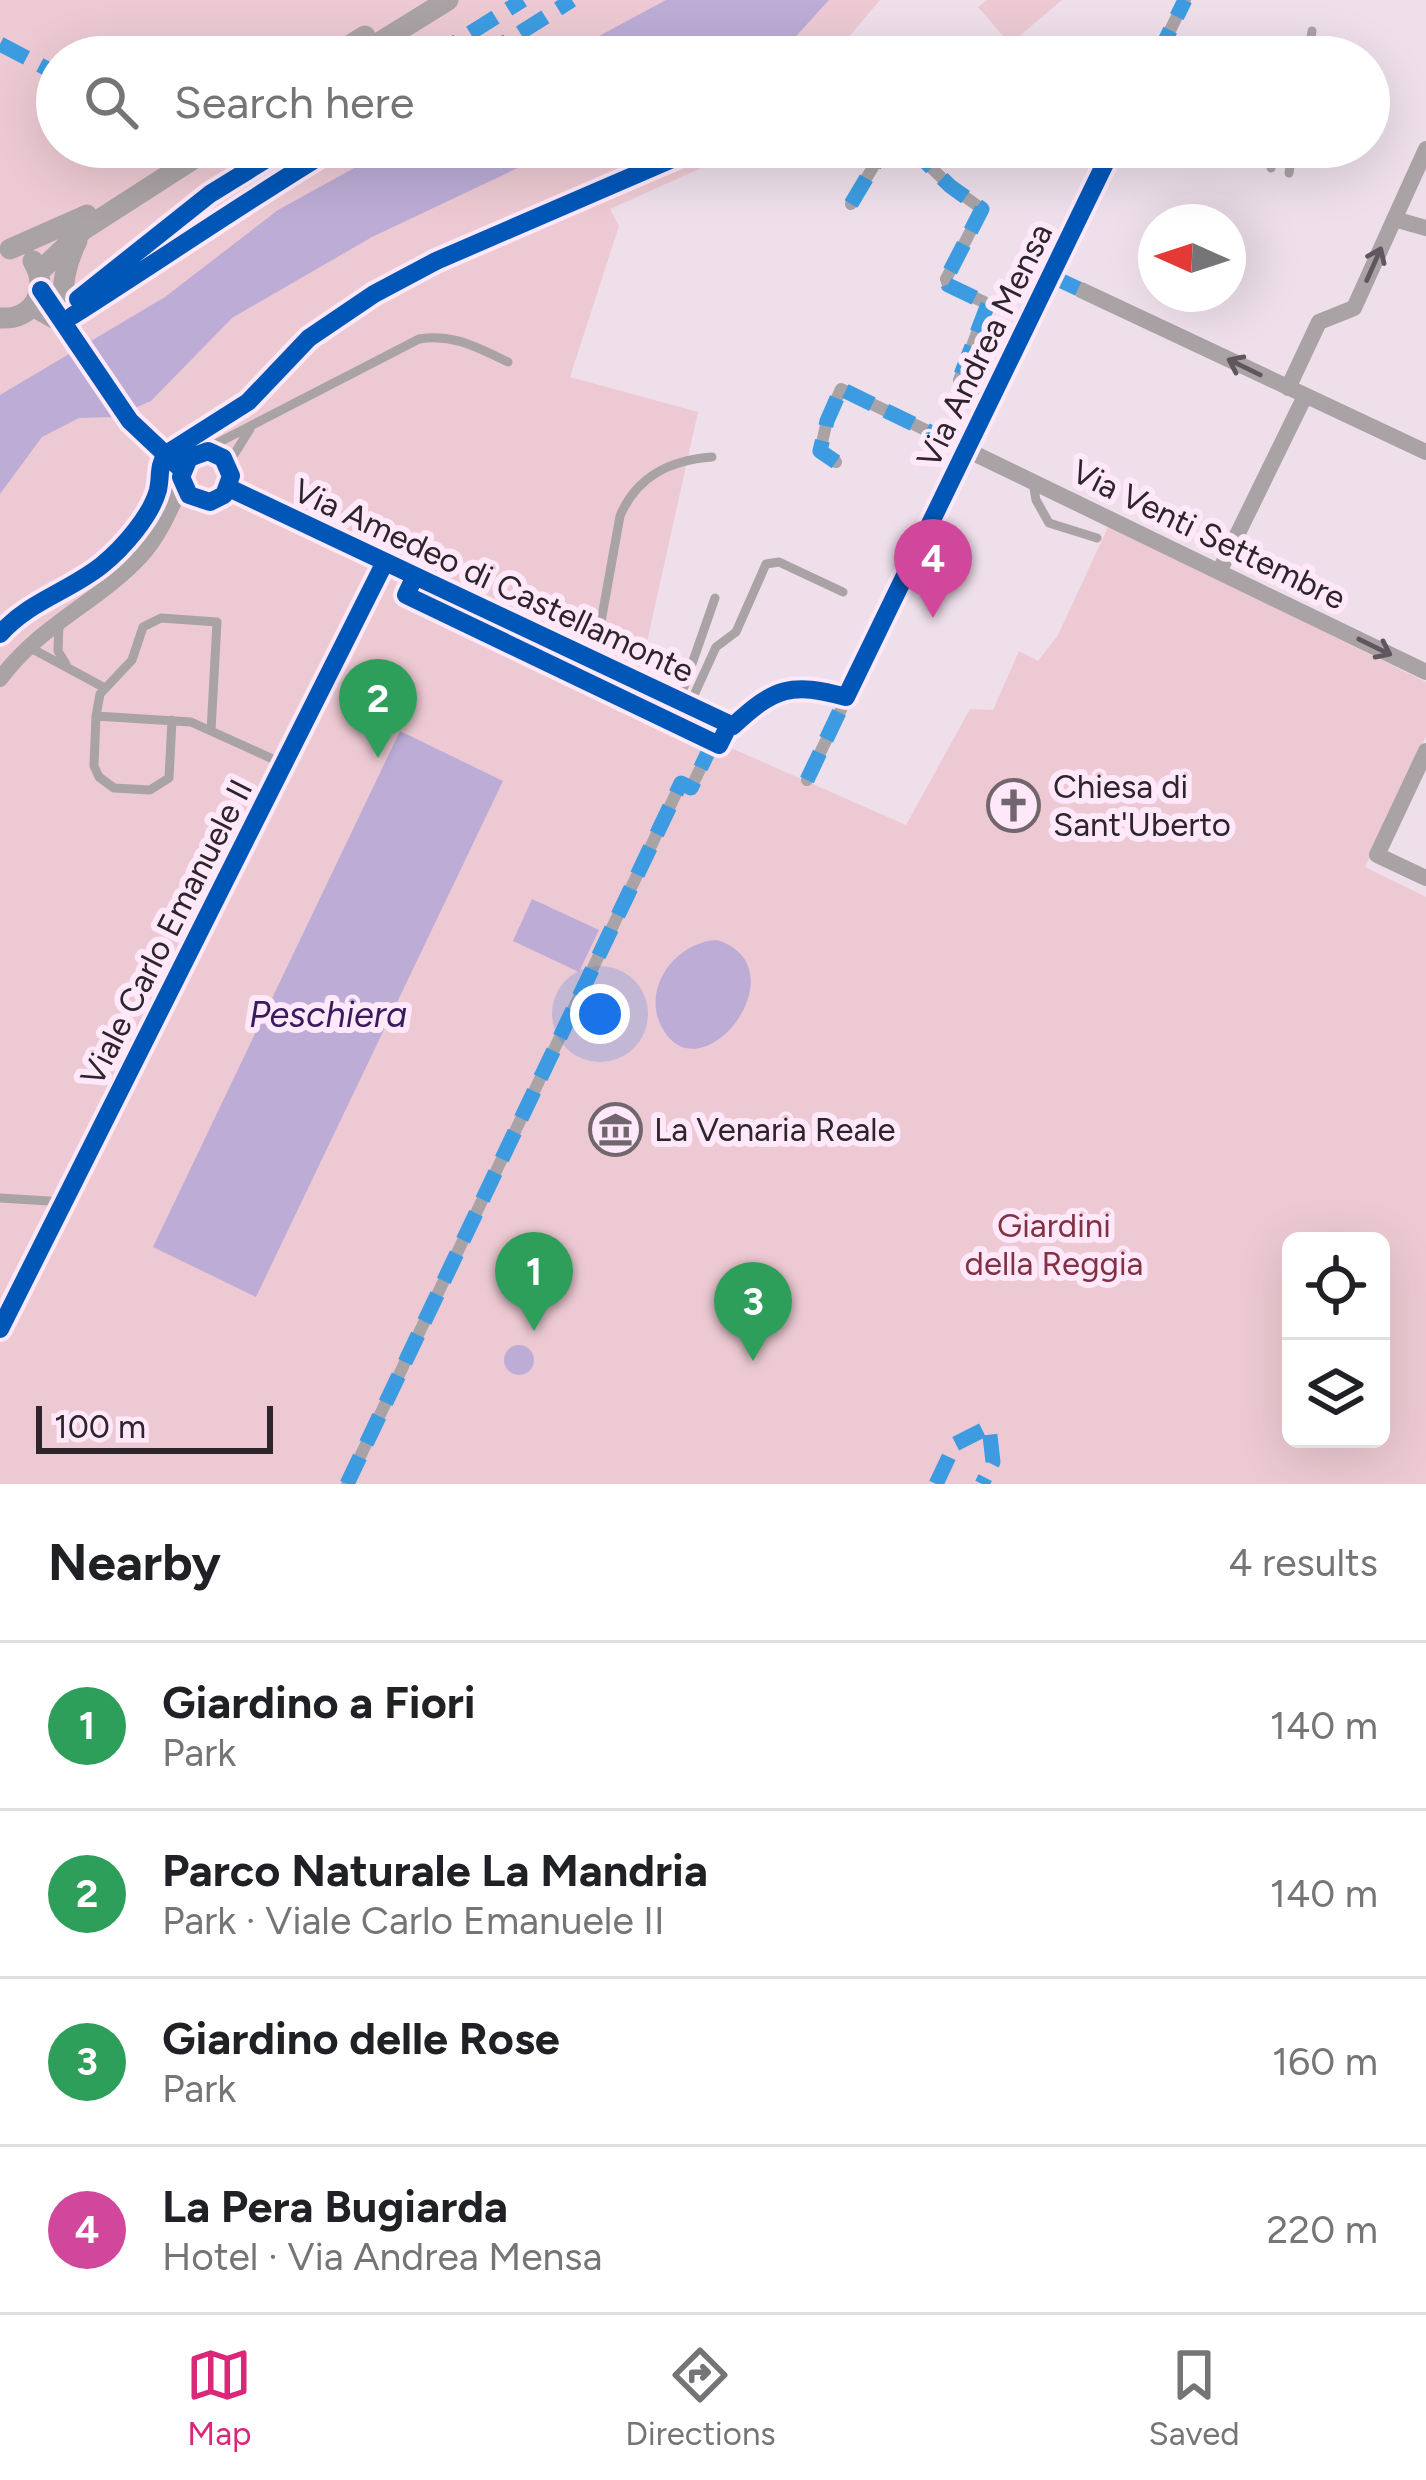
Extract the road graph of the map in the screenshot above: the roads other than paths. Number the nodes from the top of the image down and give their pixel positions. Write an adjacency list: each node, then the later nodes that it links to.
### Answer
1 (421, 0): 5 (street)
2 (448, 0): 6 (street)
3 (1185, 0): 7 (street)
4 (1312, 31): 8 (lane)
5 (364, 36)
6 (390, 36)
7 (1167, 36)
8 (1311, 36)
9 (1426, 149): 18 (street)
10 (158, 168): 21 (street)
11 (179, 168): 20 (street)
12 (872, 168): 17 (street)
13 (932, 168): 27 (street)
14 (1103, 168): 31 (street, Via Andrea Mensa)
15 (1290, 168): 16 (lane)
16 (1289, 172)
17 (851, 204)
18 (1394, 219): 19 (street); 28 (street, one-way to 18)
19 (1426, 228)
20 (83, 230): 22 (street); 25 (street)
21 (5, 249): 22 (street)
22 (37, 290): 24 (street); 25 (street)
23 (1081, 290): 28 (street, one-way to 23)
24 (0, 319)
25 (69, 332)
26 (508, 362): 30 (lane)
27 (959, 380)
28 (1296, 392): 32 (street); 43 (street)
29 (130, 421): 36 (street)
30 (253, 424): 35 (lane); 36 (lane)
31 (967, 450): 34 (street); 37 (street, Via Venti Settembre); 54 (street, Via Andrea Mensa)
32 (1426, 452)
33 (712, 457): 49 (lane)
34 (836, 462)
35 (228, 464): 36 (street); 38 (street)
36 (188, 466): 39 (street); 40 (street)
37 (1033, 482): 41 (lane); 43 (street, Via Venti Settembre)
38 (229, 488): 39 (street); 42 (street, Via Amedeo di Castellamonte)
39 (202, 501): 40 (street)
40 (162, 529): 47 (street)
41 (1097, 538)
42 (385, 562): 44 (street, Via Amedeo di Castellamonte); 62 (street, Viale Carlo Emanuele II)
43 (1219, 572): 51 (street, Via Venti Settembre, one-way to 51)
44 (415, 576): 49 (street, Via Amedeo di Castellamonte); 60 (street)
45 (844, 592): 55 (lane)
46 (715, 598): 55 (lane)
47 (59, 620): 48 (street); 50 (lane)
48 (27, 646): 50 (lane); 52 (street)
49 (594, 661): 55 (street, Via Amedeo di Castellamonte)
50 (69, 669): 53 (lane)
51 (1426, 672)
52 (0, 679)
53 (105, 688): 56 (lane); 59 (lane)
54 (846, 697): 58 (street); 63 (street, Via Andrea Mensa)
55 (684, 703): 58 (street, Via Amedeo di Castellamonte)
56 (96, 716): 57 (lane); 57 (lane)
57 (172, 720): 59 (lane)
58 (731, 725): 60 (street)
59 (211, 731): 62 (lane)
60 (713, 742): 68 (street)
61 (1426, 751): 64 (street)
62 (284, 764): 66 (street, Viale Carlo Emanuele II)
63 (807, 780)
64 (1426, 878)
65 (0, 1198): 66 (lane)
66 (65, 1202): 67 (street, Viale Carlo Emanuele II)
67 (0, 1328)
68 (347, 1484)

